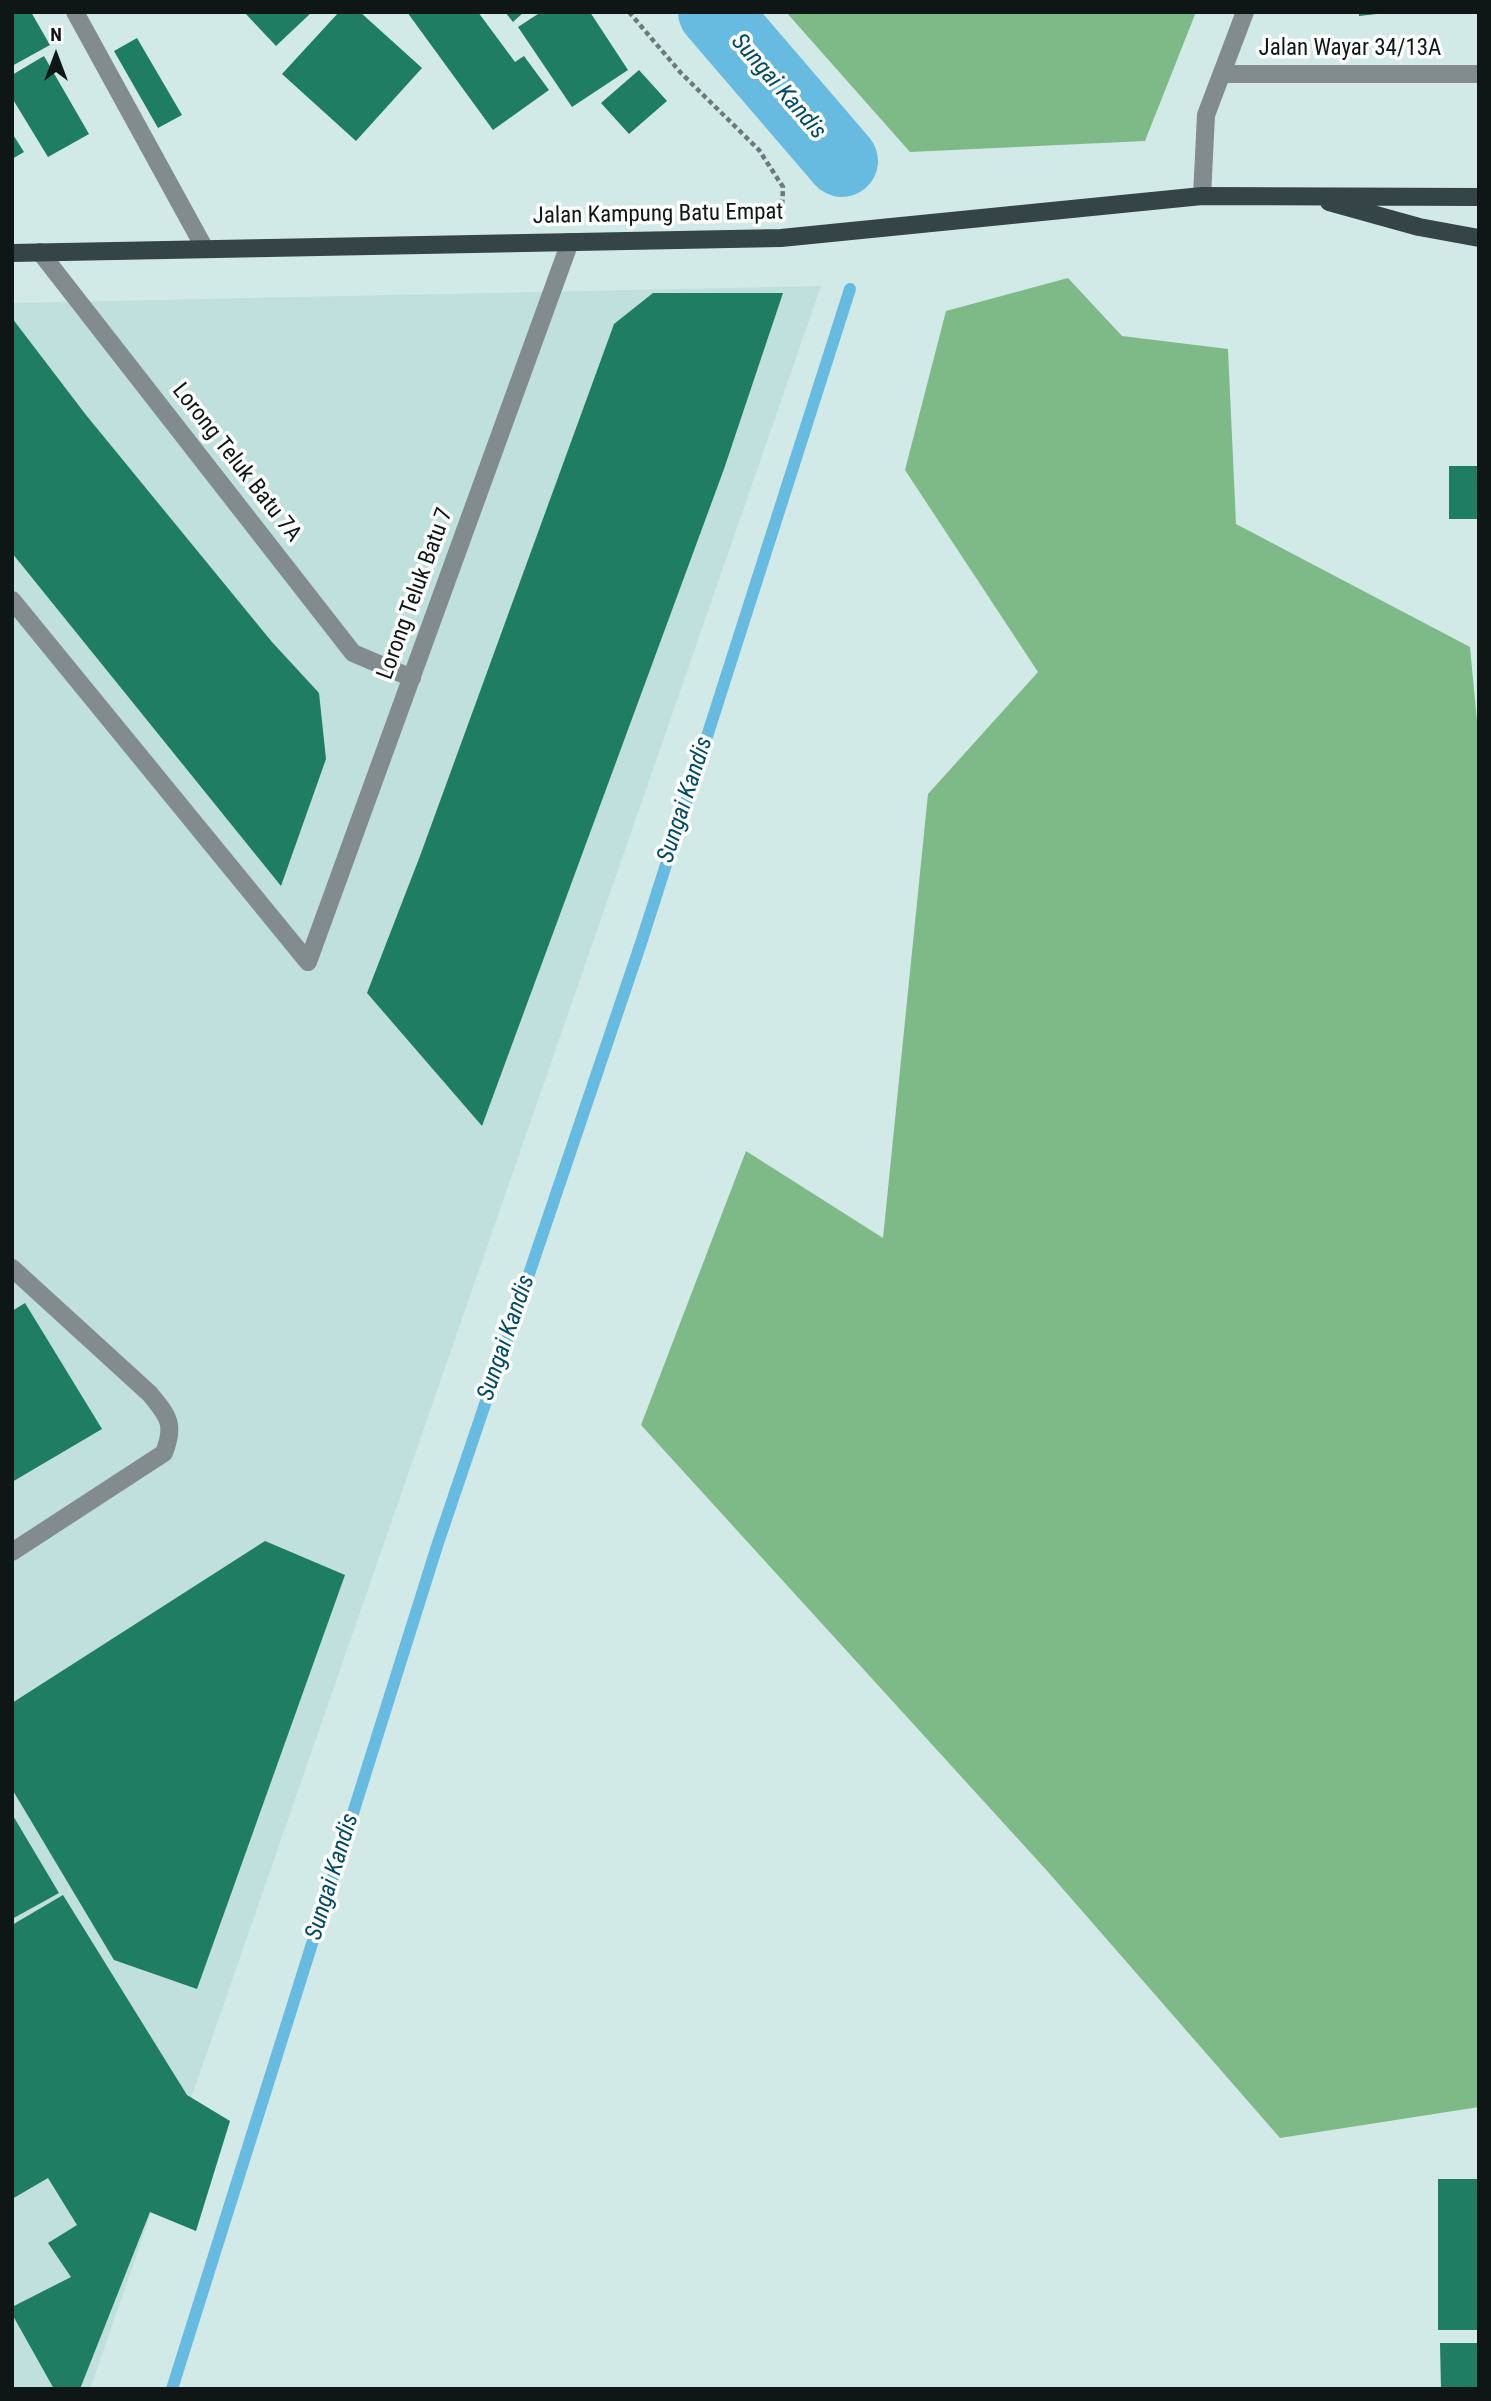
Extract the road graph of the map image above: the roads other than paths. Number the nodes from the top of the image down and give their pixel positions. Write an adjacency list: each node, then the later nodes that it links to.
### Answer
1 (75, 12): 10 (street)
2 (1245, 12): 3 (street)
3 (1222, 74): 4 (street, Jalan Wayar 34/13A); 6 (street)
4 (1479, 74)
5 (1303, 195): 6 (main road, Jalan Kampung Batu Empat); 7 (main road, Jalan Kampung Batu Empat); 8 (main road, Jalan Kampung Batu Empat)
6 (1202, 196): 9 (main road, Jalan Kampung Batu Empat)
7 (1479, 197)
8 (1479, 238)
9 (570, 242): 10 (main road, Jalan Kampung Batu Empat); 14 (street, Lorong Teluk Batu 7)
10 (205, 249): 12 (main road, Jalan Kampung Batu Empat)
11 (12, 253): 12 (main road, Jalan Kampung Batu Empat)
12 (40, 253): 14 (street, Lorong Teluk Batu 7A)
13 (12, 600): 14 (street, Lorong Teluk Batu 7)
14 (412, 678)
15 (13, 1271): 16 (street)
16 (12, 1552)

